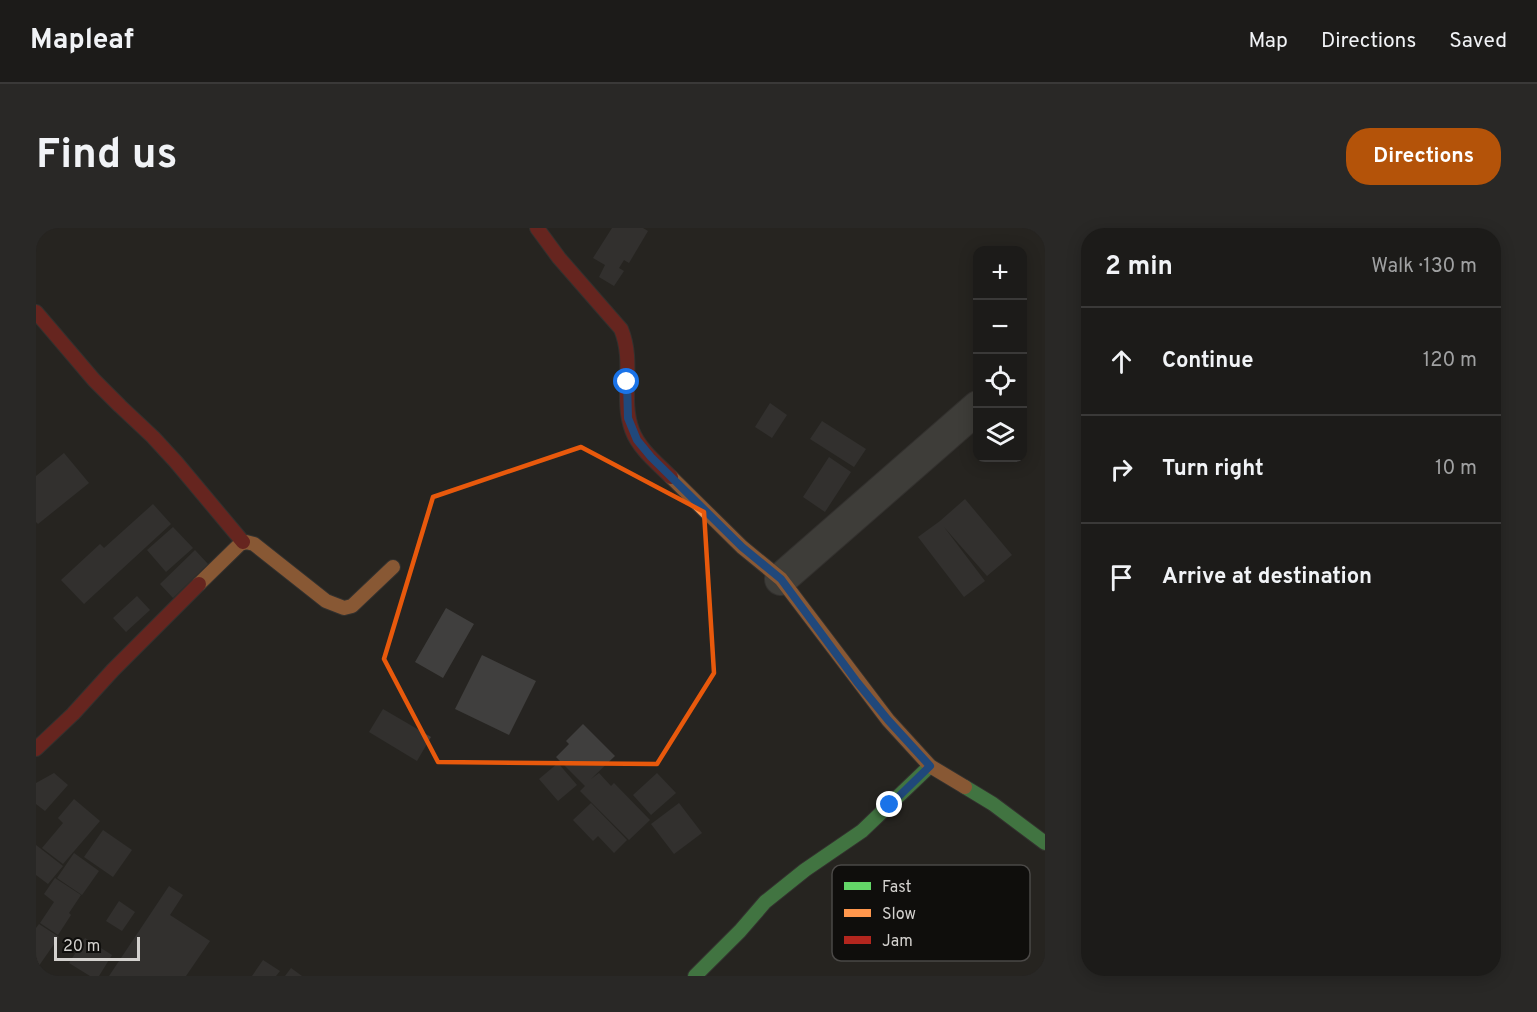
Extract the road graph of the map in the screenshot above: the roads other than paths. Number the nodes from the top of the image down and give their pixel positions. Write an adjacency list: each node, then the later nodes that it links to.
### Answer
1 (537, 228): 6 (street)
2 (36, 312): 4 (street)
3 (977, 408): 6 (street)
4 (243, 542): 5 (street); 7 (street)
5 (393, 567)
6 (781, 579): 8 (street)
7 (36, 749)
8 (930, 766): 9 (street); 10 (street)
9 (1045, 843)
10 (695, 976)

